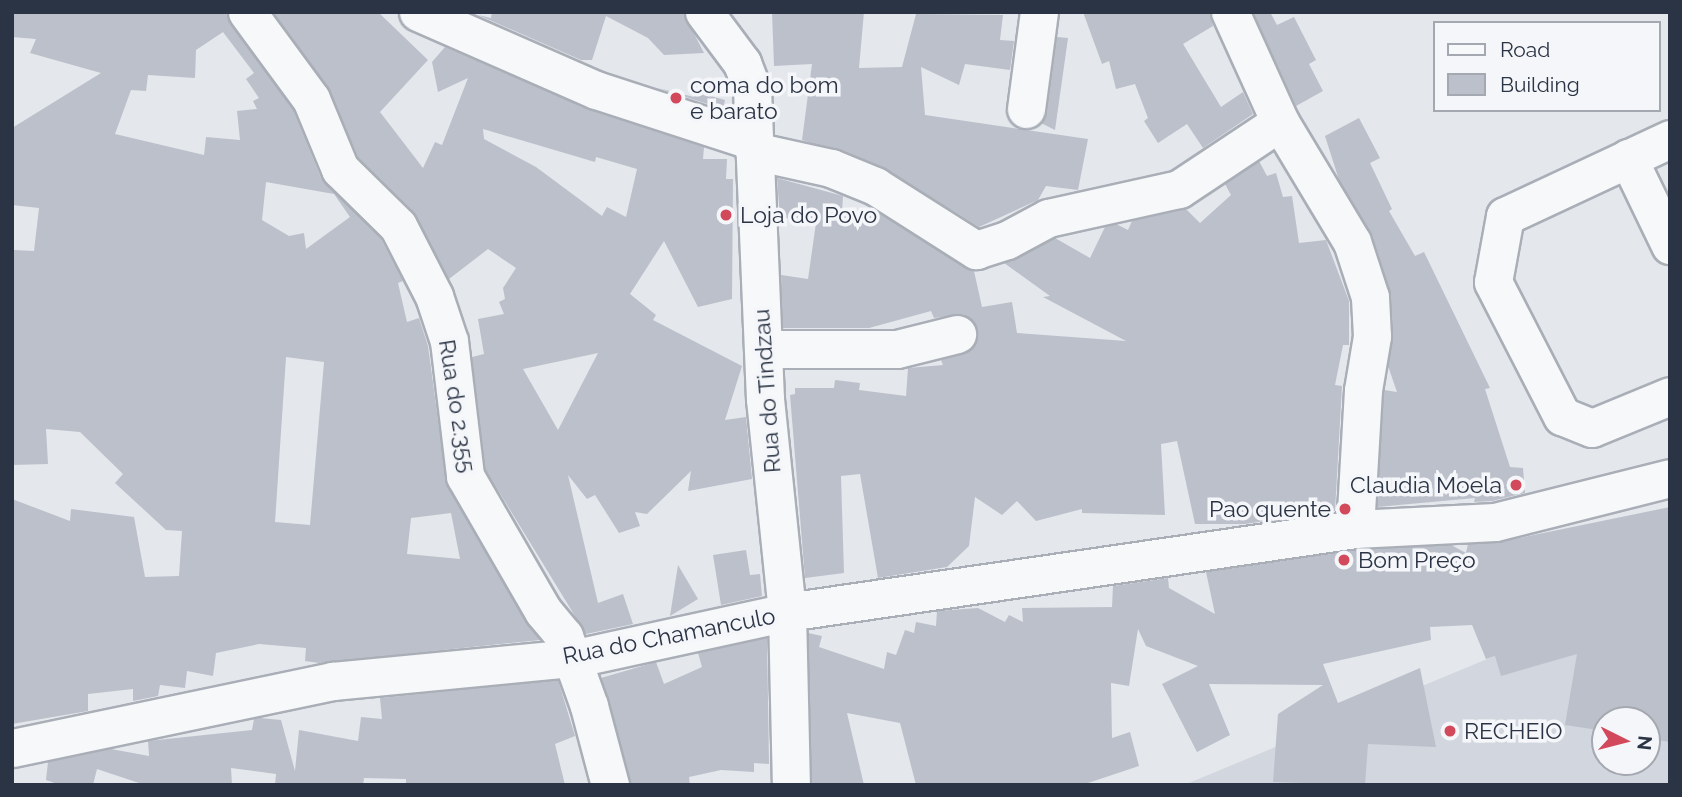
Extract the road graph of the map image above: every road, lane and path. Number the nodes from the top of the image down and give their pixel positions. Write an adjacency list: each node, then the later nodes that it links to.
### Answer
1 (247, 12): 18 (street, Rua do 2.355)
2 (418, 12): 9 (street)
3 (705, 12): 9 (street, Rua do Tindzau)
4 (1040, 12): 6 (street)
5 (1230, 12): 7 (street)
6 (1026, 110)
7 (1280, 122): 9 (street); 16 (street)
8 (1670, 139): 10 (street)
9 (754, 146): 13 (street, Rua do Tindzau)
10 (1628, 158): 11 (street); 14 (street)
11 (1670, 245)
12 (957, 334): 13 (street)
13 (763, 349): 17 (street, Rua do Tindzau)
14 (1670, 396)
15 (1670, 478): 16 (street, Rua do Chamanculo)
16 (1342, 530): 17 (street, Rua do Chamanculo)
17 (787, 612): 18 (street, Rua do Chamanculo); 21 (street, Rua do Tindzau)
18 (572, 657): 19 (street, Rua do Chamanculo); 20 (street, Rua do 2.355)
19 (12, 748)
20 (610, 785)
21 (790, 785)

